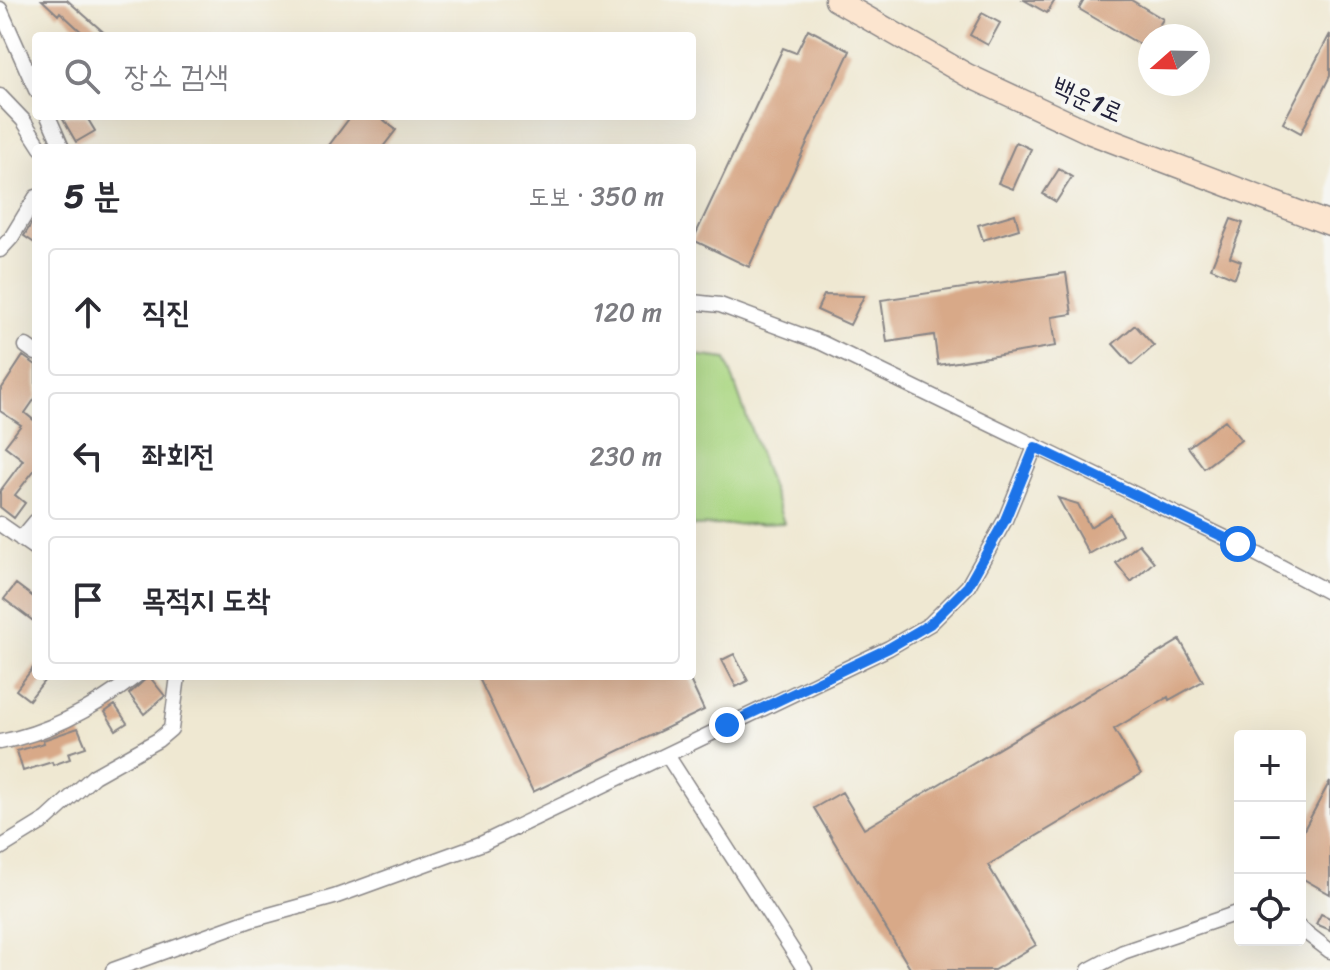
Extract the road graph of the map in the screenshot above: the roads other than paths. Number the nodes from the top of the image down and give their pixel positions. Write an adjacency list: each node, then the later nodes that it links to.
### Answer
1 (836, 0): 9 (main road, 백운1로)
2 (0, 9): 3 (street)
3 (32, 81)
4 (0, 96): 6 (street)
5 (50, 120): 7 (street)
6 (38, 144)
7 (60, 144)
8 (32, 204): 10 (street)
9 (1330, 224)
10 (0, 250)
11 (696, 302): 12 (street)
12 (1035, 447): 17 (street); 21 (street)
13 (0, 524): 15 (street)
14 (32, 526): 15 (street)
15 (21, 539): 16 (street)
16 (32, 546)
17 (1330, 593)
18 (131, 680): 20 (street)
19 (177, 680): 22 (street)
20 (0, 742)
21 (667, 755): 26 (street); 27 (street)
22 (0, 848)
23 (1234, 914): 28 (street)
24 (1306, 933): 25 (street)
25 (1330, 951)
26 (113, 970)
27 (805, 970)
28 (1089, 970)

